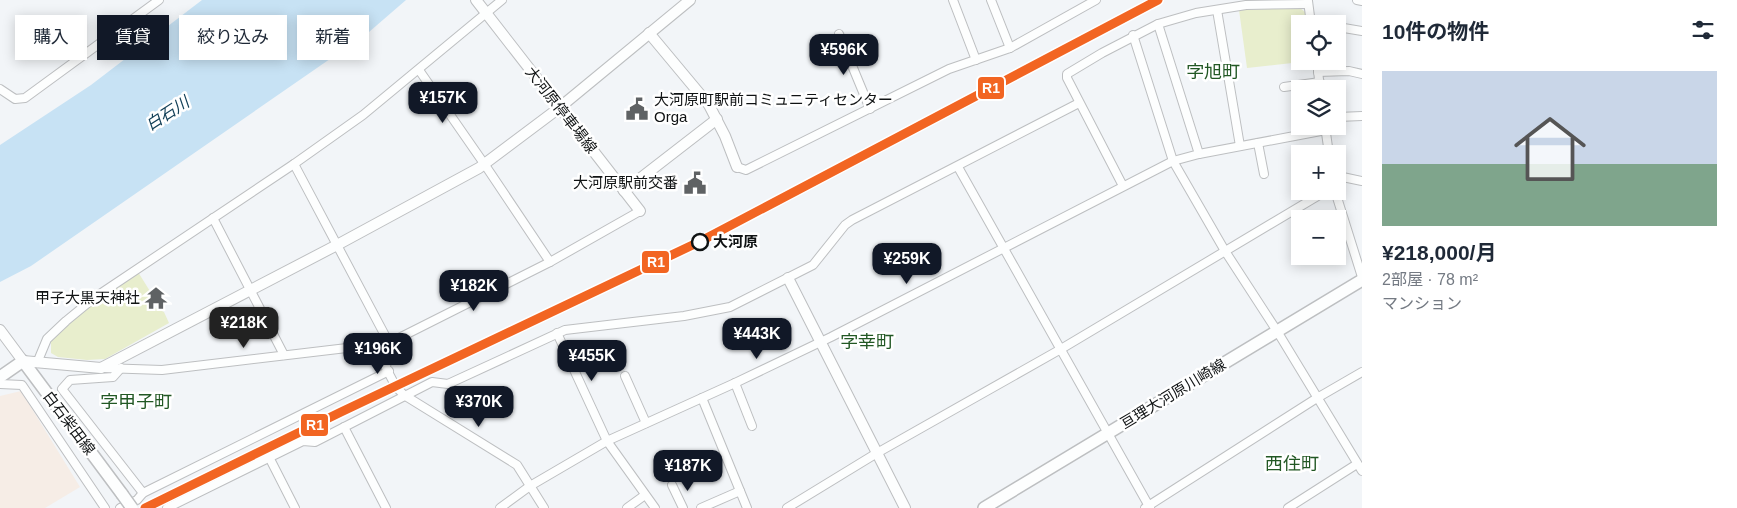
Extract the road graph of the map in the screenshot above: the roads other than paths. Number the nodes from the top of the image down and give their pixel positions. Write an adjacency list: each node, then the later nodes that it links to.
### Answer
1 (502, 0): 10 (street)
2 (690, 0): 16 (street)
3 (953, 0): 20 (street)
4 (991, 0): 19 (street)
5 (1096, 0): 19 (street)
6 (1357, 0): 8 (street)
7 (157, 1): 27 (street)
8 (1362, 1)
9 (1308, 2): 11 (street); 12 (street)
10 (482, 7): 21 (street); 29 (street, 大河原停車場線)
11 (1217, 10): 13 (street); 36 (street)
12 (1310, 15)
13 (1158, 24): 18 (street); 37 (street)
14 (1346, 28): 15 (street)
15 (1362, 31)
16 (650, 33): 29 (street); 33 (street)
17 (839, 34): 30 (street)
18 (1133, 36): 28 (street); 38 (street)
19 (1010, 48): 20 (street)
20 (976, 60): 30 (street)
21 (418, 70): 39 (street); 40 (street)
22 (1318, 72): 23 (street); 24 (street)
23 (1362, 74)
24 (1319, 80)
25 (1284, 87): 26 (street)
26 (1291, 87)
27 (0, 89)
28 (1079, 103): 42 (street); 46 (street)
29 (559, 108): 40 (street); 47 (street, 大河原停車場線)
30 (870, 109): 41 (street)
31 (1362, 116): 32 (street)
32 (1346, 117)
33 (717, 120): 41 (street); 47 (street)
34 (1294, 135): 35 (street)
35 (1258, 143): 36 (street); 43 (street)
36 (1240, 146): 37 (street)
37 (1200, 154): 38 (street)
38 (1173, 161): 46 (street); 54 (street)
39 (294, 164): 51 (street); 52 (street)
40 (485, 164): 52 (street); 55 (street)
41 (737, 167)
42 (958, 167): 53 (street); 56 (street)
43 (1264, 174)
44 (1346, 178): 45 (street)
45 (1362, 181)
46 (1123, 186): 53 (street)
47 (624, 191): 50 (street, 大河原停車場線)
48 (1311, 200): 54 (street)
49 (1338, 200): 57 (street)
50 (640, 211): 55 (street)
51 (213, 218): 58 (street); 67 (street)
52 (338, 245): 58 (street); 63 (street)
53 (1004, 248): 62 (street); 64 (street)
54 (1225, 251): 60 (street); 64 (street)
55 (550, 262): 63 (street)
56 (788, 278): 61 (street); 62 (street)
57 (1362, 278): 60 (main road, 亘理大河原川崎線)
58 (250, 290): 65 (street); 68 (street)
59 (0, 330): 66 (street)
60 (1277, 331): 78 (street); 82 (main road, 亘理大河原川崎線)
61 (557, 333): 76 (street); 83 (street)
62 (821, 342): 74 (street); 84 (street)
63 (389, 343): 65 (street); 70 (street)
64 (1061, 349): 82 (street); 84 (street)
65 (284, 355): 69 (street)
66 (23, 361): 67 (street); 73 (main road); 97 (main road, 白石柴田線, bridge)
67 (37, 363): 68 (street)
68 (101, 368): 69 (street)
69 (122, 368): 91 (street)
70 (389, 371): 76 (street); 91 (street)
71 (1362, 372): 78 (street)
72 (625, 376): 79 (street)
73 (0, 377)
74 (735, 383): 77 (street); 80 (street)
75 (0, 384): 95 (street)
76 (404, 395): 81 (street); 89 (street)
77 (702, 398): 79 (street); 90 (street)
78 (1317, 398): 86 (street); 94 (street)
79 (646, 423): 83 (street)
80 (752, 426)
81 (344, 427): 85 (street); 100 (street)
82 (1108, 433): 94 (street); 110 (main road, 亘理大河原川崎線)
83 (607, 441): 89 (street); 92 (street)
84 (877, 453): 93 (street); 109 (street)
85 (269, 457): 98 (street); 99 (street)
86 (1358, 464): 87 (street); 111 (street)
87 (1362, 471)
88 (672, 485): 105 (street)
89 (530, 486): 101 (street); 102 (street)
90 (740, 492): 106 (street); 107 (street)
91 (143, 493): 96 (street)
92 (644, 495): 103 (street); 104 (street)
93 (801, 504): 108 (street)
94 (1148, 507)
95 (105, 508)
96 (120, 508)
97 (132, 508)
98 (167, 508)
99 (295, 508)
100 (386, 508)
101 (500, 508)
102 (544, 508)
103 (627, 508)
104 (654, 508)
105 (684, 508)
106 (701, 508)
107 (747, 508)
108 (787, 508)
109 (905, 508)
110 (984, 508)
111 (1288, 508)

